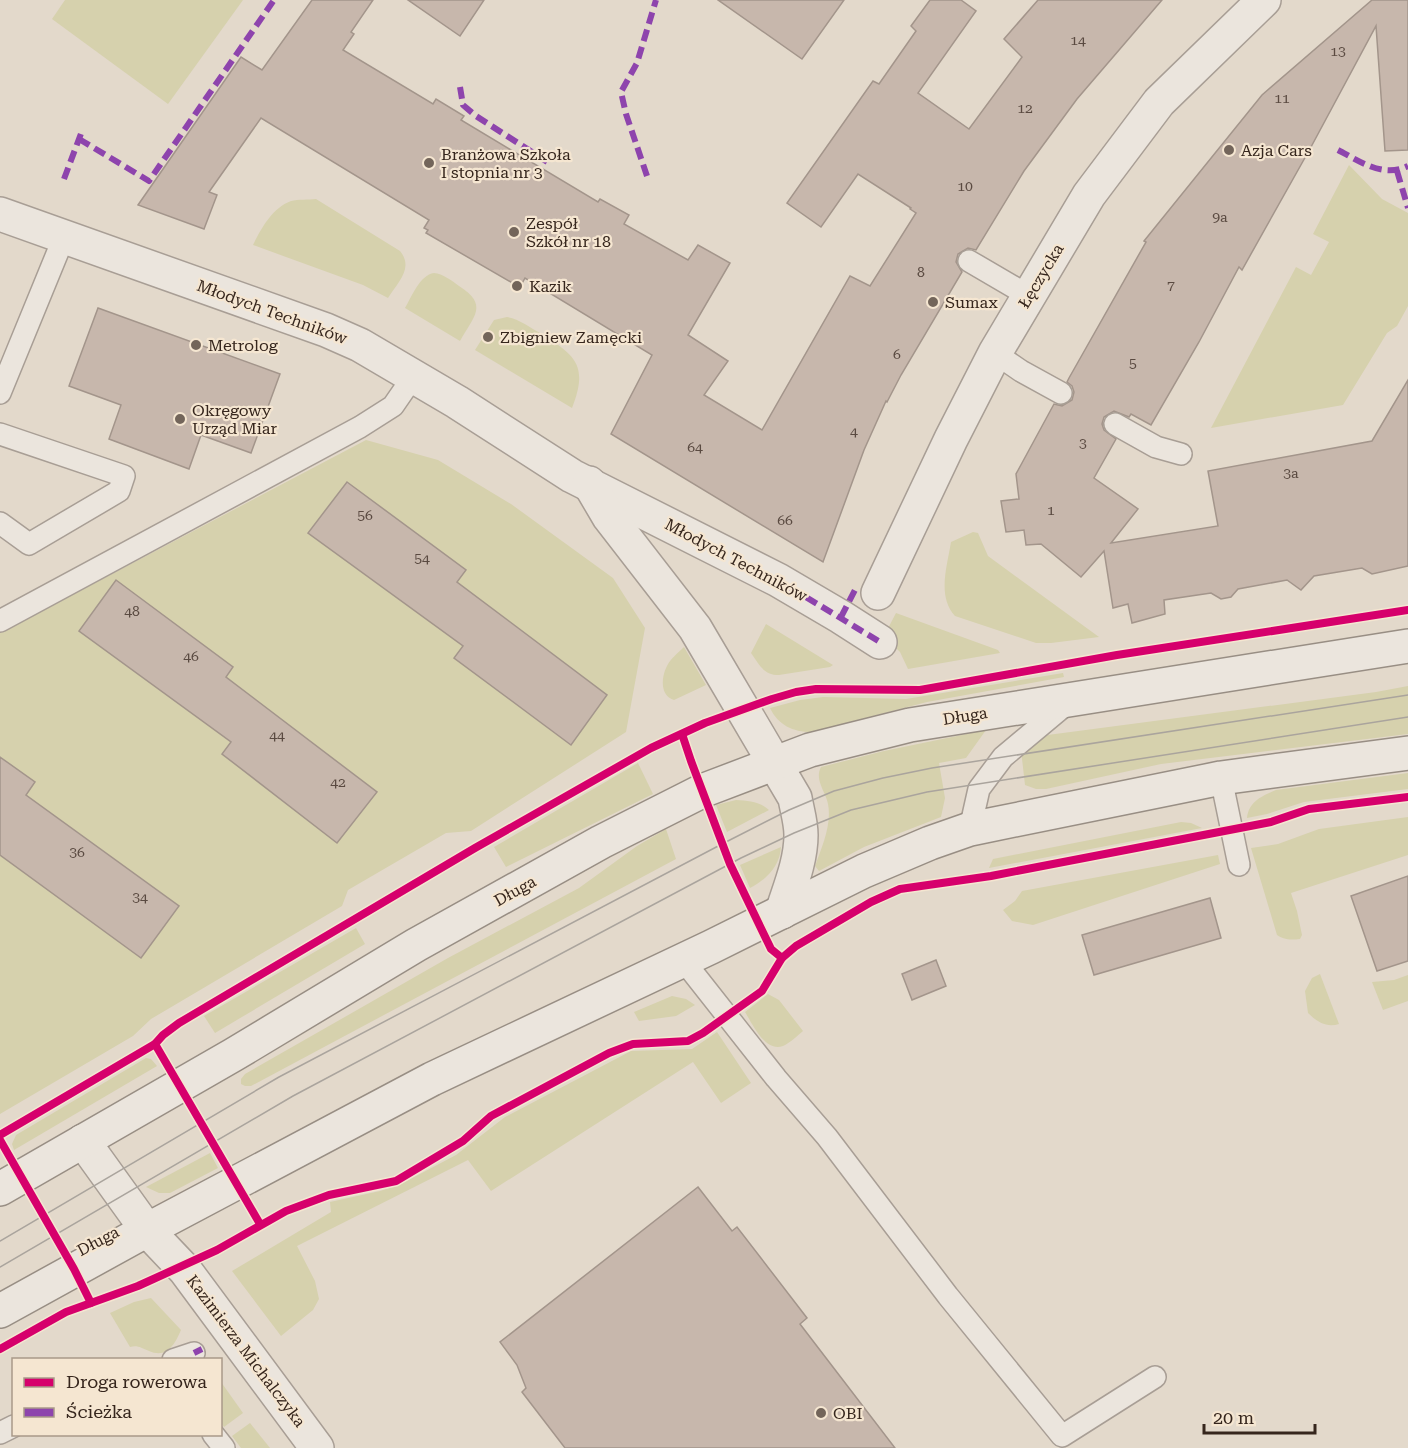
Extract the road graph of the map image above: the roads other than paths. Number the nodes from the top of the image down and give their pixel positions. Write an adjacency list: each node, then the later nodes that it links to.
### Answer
1 (1264, 0): 5 (street, Łęczycka)
2 (0, 214): 3 (street, Młodych Techników)
3 (64, 237): 7 (street, Młodych Techników); 8 (lane)
4 (969, 261): 5 (lane)
5 (1029, 296): 6 (street, Łęczycka)
6 (995, 353): 9 (lane); 15 (street, Łęczycka)
7 (413, 377): 13 (street, Młodych Techników); 16 (lane)
8 (0, 393)
9 (1061, 393)
10 (1115, 424): 12 (lane)
11 (0, 434): 14 (lane)
12 (1181, 454)
13 (589, 483): 17 (street, Młodych Techników); 21 (street)
14 (0, 523)
15 (878, 593)
16 (0, 621)
17 (880, 642)
18 (1408, 646): 19 (street, Długa)
19 (1073, 699): 21 (street, Długa); 23 (lane)
20 (1408, 753): 22 (street, Długa)
21 (775, 764): 25 (street); 27 (street, Długa)
22 (1221, 778): 23 (street, Długa); 24 (lane)
23 (970, 829): 25 (street, Długa)
24 (1239, 865)
25 (782, 912): 26 (street, Długa)
26 (683, 960): 29 (street, Długa); 33 (lane)
27 (83, 1141): 28 (street, Długa); 29 (street, Kazimierza Michalczyka)
28 (0, 1190)
29 (147, 1230): 30 (street, Długa); 36 (street, Kazimierza Michalczyka)
30 (0, 1311)
31 (194, 1353): 32 (lane)
32 (176, 1358)
33 (1155, 1377)
34 (215, 1436): 35 (lane)
35 (224, 1448)
36 (317, 1448)

